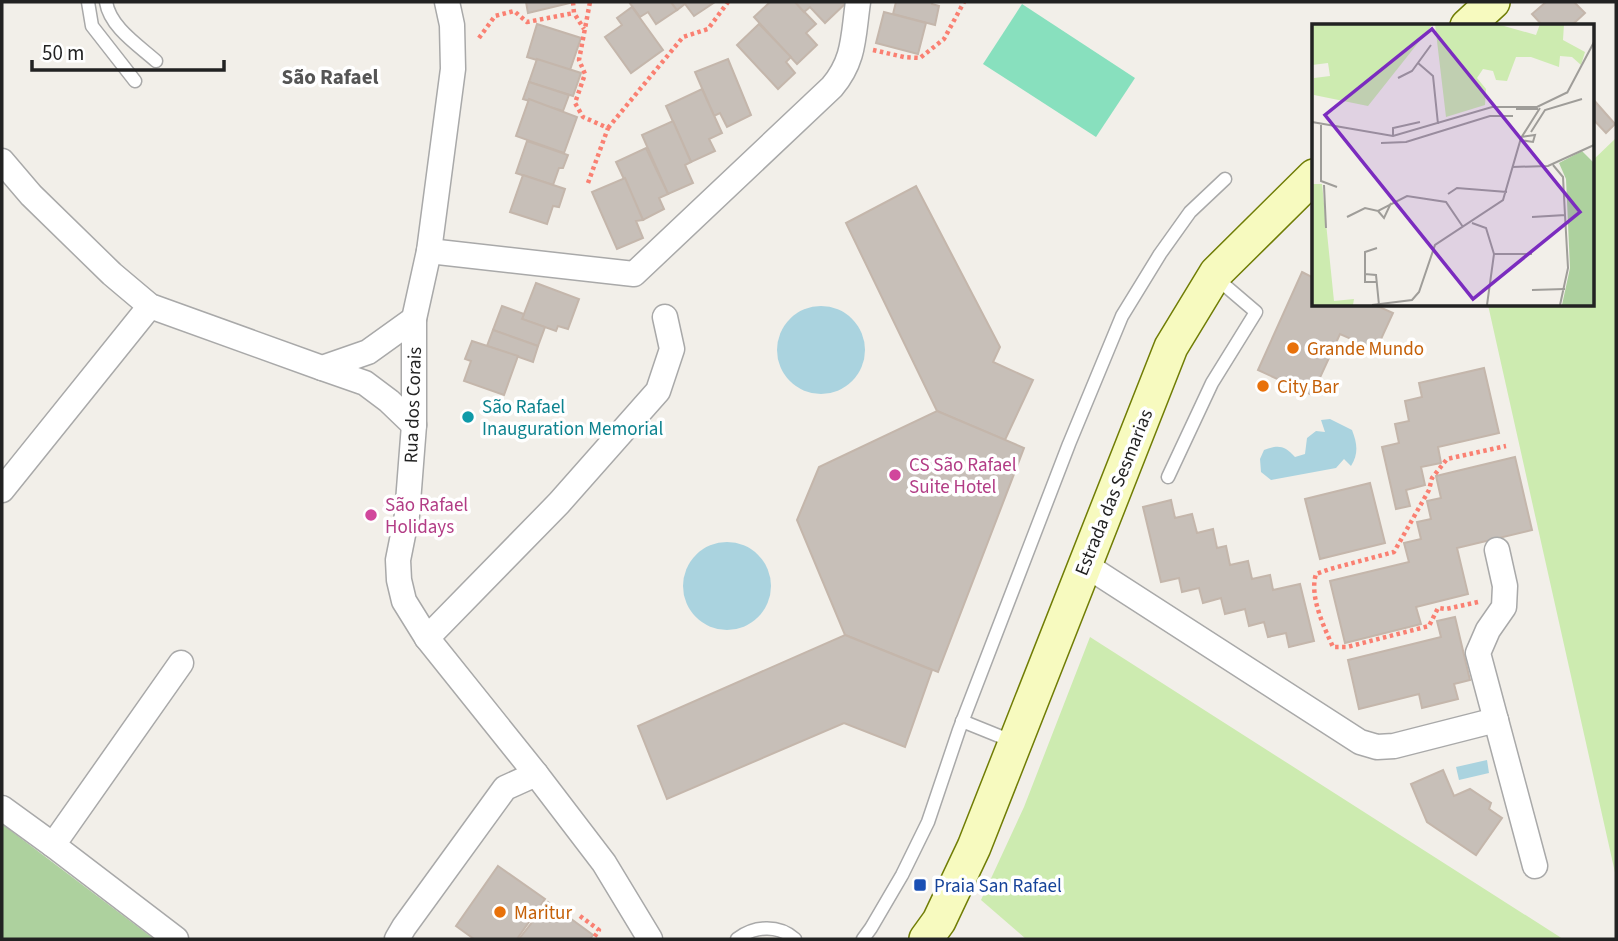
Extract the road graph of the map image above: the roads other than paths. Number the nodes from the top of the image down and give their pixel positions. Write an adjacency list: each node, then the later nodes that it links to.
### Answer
1 (88, 2): 8 (lane)
2 (106, 2): 7 (lane)
3 (447, 2): 12 (street, Rua dos Corais)
4 (858, 2): 12 (street)
5 (1493, 2): 6 (street)
6 (1469, 24)
7 (156, 61)
8 (135, 81)
9 (2, 161): 14 (street)
10 (1312, 178): 13 (street, Estrada das Sesmarias)
11 (1225, 179): 26 (lane)
12 (429, 251): 16 (street, Rua dos Corais)
13 (1214, 276): 19 (lane); 22 (street, Estrada das Sesmarias)
14 (150, 306): 17 (street); 20 (street)
15 (665, 317): 23 (street)
16 (414, 319): 17 (street); 18 (street, Rua dos Corais)
17 (322, 368): 18 (street)
18 (414, 425): 23 (street, Rua dos Corais)
19 (1168, 477)
20 (2, 490)
21 (1497, 550): 25 (street)
22 (1084, 564): 25 (street); 27 (street, Estrada das Sesmarias)
23 (427, 638): 28 (street, Rua dos Corais)
24 (181, 663): 30 (street)
25 (1496, 720): 32 (street)
26 (962, 721): 27 (lane); 33 (lane)
27 (1014, 742): 31 (street, Estrada das Sesmarias)
28 (536, 774): 34 (street, Rua dos Corais); 36 (street)
29 (2, 808): 30 (street)
30 (53, 845): 35 (street)
31 (974, 847): 41 (street, Estrada das Sesmarias); 42 (street, Estrada das Sesmarias)
32 (1535, 866)
33 (871, 928): 39 (lane); 40 (lane)
34 (644, 937)
35 (176, 939)
36 (397, 939)
37 (737, 939): 38 (lane)
38 (795, 939)
39 (853, 939)
40 (863, 939)
41 (912, 939)
42 (926, 939)

